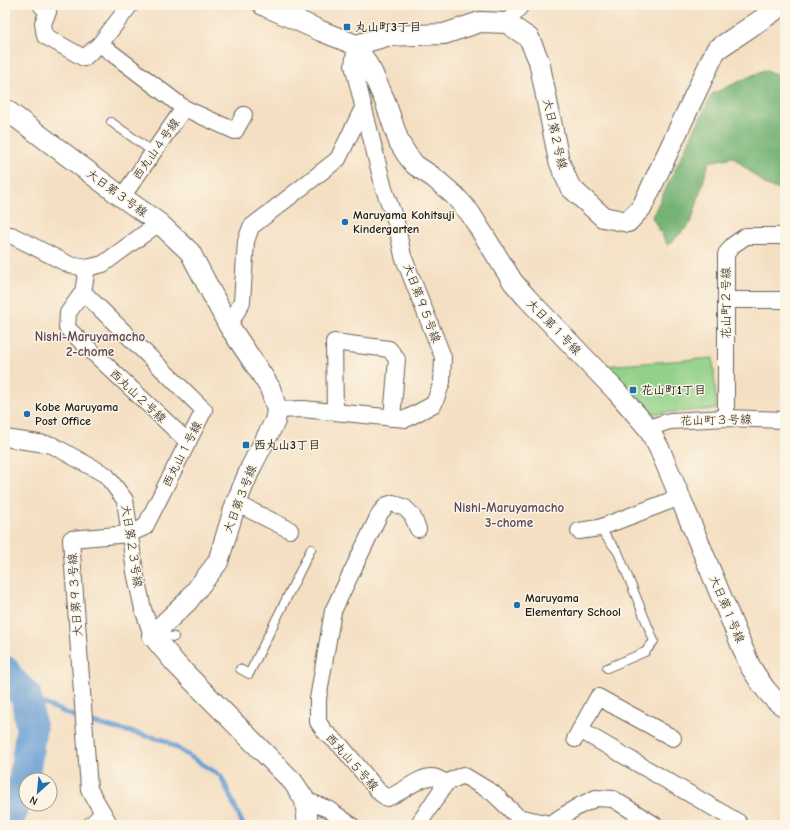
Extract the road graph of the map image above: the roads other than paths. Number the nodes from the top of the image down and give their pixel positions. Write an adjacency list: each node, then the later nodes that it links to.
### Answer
1 (40, 5): 7 (street)
2 (130, 5): 7 (street)
3 (263, 5): 8 (street)
4 (521, 5): 6 (street)
5 (783, 5): 6 (street, 大日第２号線)
6 (507, 23): 8 (street)
7 (100, 44): 9 (street, 西丸山４号線)
8 (356, 45): 10 (street, 大日第９５号線); 29 (street, 大日第１号線)
9 (184, 108): 12 (street); 14 (street, 西丸山４号線)
10 (363, 108): 23 (street); 26 (street, 大日第９５号線)
11 (5, 110): 15 (street, 大日第３号線)
12 (244, 115)
13 (111, 122): 14 (lane)
14 (153, 152): 15 (street, 西丸山４号線)
15 (122, 197): 16 (street, 大日第３号線)
16 (159, 223): 19 (street); 23 (street, 大日第３号線)
17 (5, 235): 19 (street)
18 (785, 236): 21 (street, 花山町２号線)
19 (87, 268): 20 (street, 西丸山２号線)
20 (83, 292): 31 (street, 西丸山１号線); 31 (street, 西丸山２号線)
21 (726, 300): 22 (street); 27 (street, 花山町２号線)
22 (785, 300)
23 (229, 326): 24 (street, 大日第３号線)
24 (277, 410): 25 (street, 大日第９５号線); 33 (street, 大日第３号線)
25 (335, 412): 26 (street, 大日第９５号線); 26 (street)
26 (392, 418)
27 (726, 418): 28 (street, 花山町３号線); 29 (street, 花山町３号線)
28 (785, 420)
29 (648, 428): 32 (street, 大日第１号線)
30 (5, 438): 38 (street, 大日第２３号線)
31 (188, 442): 38 (street, 西丸山１号線)
32 (680, 497): 34 (street); 44 (street, 大日第１号線)
33 (236, 503): 36 (street); 40 (street, 大日第３号線)
34 (599, 528): 37 (street); 42 (lane)
35 (418, 529): 46 (street, 西丸山５号線)
36 (290, 530)
37 (579, 531)
38 (129, 534): 40 (street, 大日第２３号線); 48 (street, 大日第９３号線)
39 (311, 549): 43 (lane)
40 (152, 634): 41 (lane); 47 (street)
41 (174, 637)
42 (606, 668)
43 (240, 669)
44 (785, 707)
45 (673, 738): 54 (street)
46 (446, 783): 52 (street); 53 (street)
47 (305, 800): 50 (street); 51 (street)
48 (107, 819): 49 (street)
49 (91, 825)
50 (308, 825)
51 (351, 825)
52 (418, 825)
53 (655, 825)
54 (736, 825)

